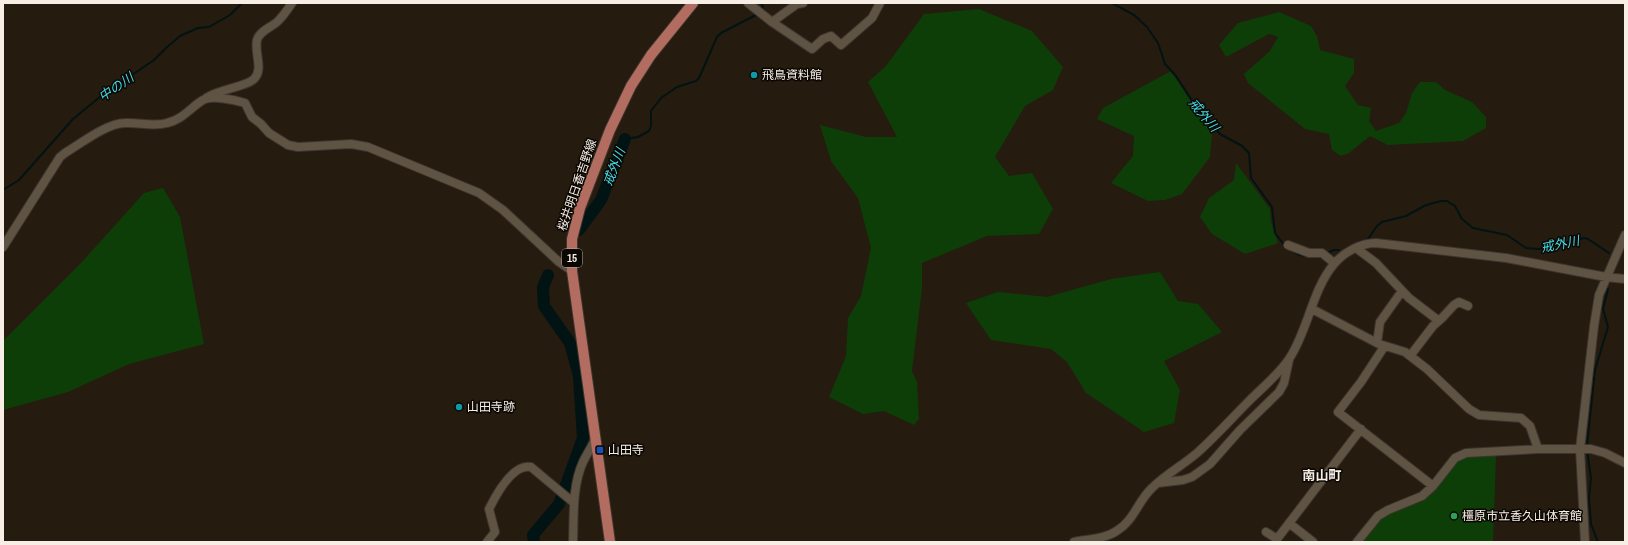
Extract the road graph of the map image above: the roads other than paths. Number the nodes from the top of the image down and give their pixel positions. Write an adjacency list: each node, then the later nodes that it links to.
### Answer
1 (292, 3): 7 (street)
2 (693, 3): 13 (main road, 桜井明日香吉野線 / 15)
3 (748, 3): 6 (street)
4 (803, 3): 6 (street)
5 (880, 3): 6 (street)
6 (772, 22)
7 (204, 100): 10 (street); 13 (street)
8 (1625, 234): 14 (street)
9 (1288, 245): 12 (street)
10 (3, 247)
11 (1356, 248): 12 (street); 14 (street); 16 (street)
12 (1334, 263): 18 (street)
13 (572, 271): 24 (main road, 桜井明日香吉野線 / 15)
14 (1606, 277): 15 (street); 26 (street)
15 (1625, 279)
16 (1402, 291): 19 (street); 20 (street)
17 (1468, 306): 19 (street)
18 (1312, 309): 20 (street); 22 (street)
19 (1439, 321): 21 (street)
20 (1380, 345): 21 (street); 23 (street)
21 (1410, 356): 25 (street)
22 (1289, 359): 28 (street); 28 (street)
23 (1361, 430): 29 (street); 31 (street)
24 (596, 438): 30 (street); 36 (main road, 桜井明日香吉野線 / 15)
25 (1538, 449): 26 (street); 29 (street)
26 (1580, 449): 27 (street); 40 (street)
27 (1625, 463)
28 (1157, 483): 33 (street)
29 (1433, 486): 39 (street)
30 (574, 503): 34 (street); 35 (street)
31 (1289, 523): 32 (street); 38 (street)
32 (1266, 532)
33 (1113, 538): 37 (street)
34 (487, 542)
35 (573, 542)
36 (610, 542)
37 (1074, 542)
38 (1313, 542)
39 (1358, 542)
40 (1585, 542)

